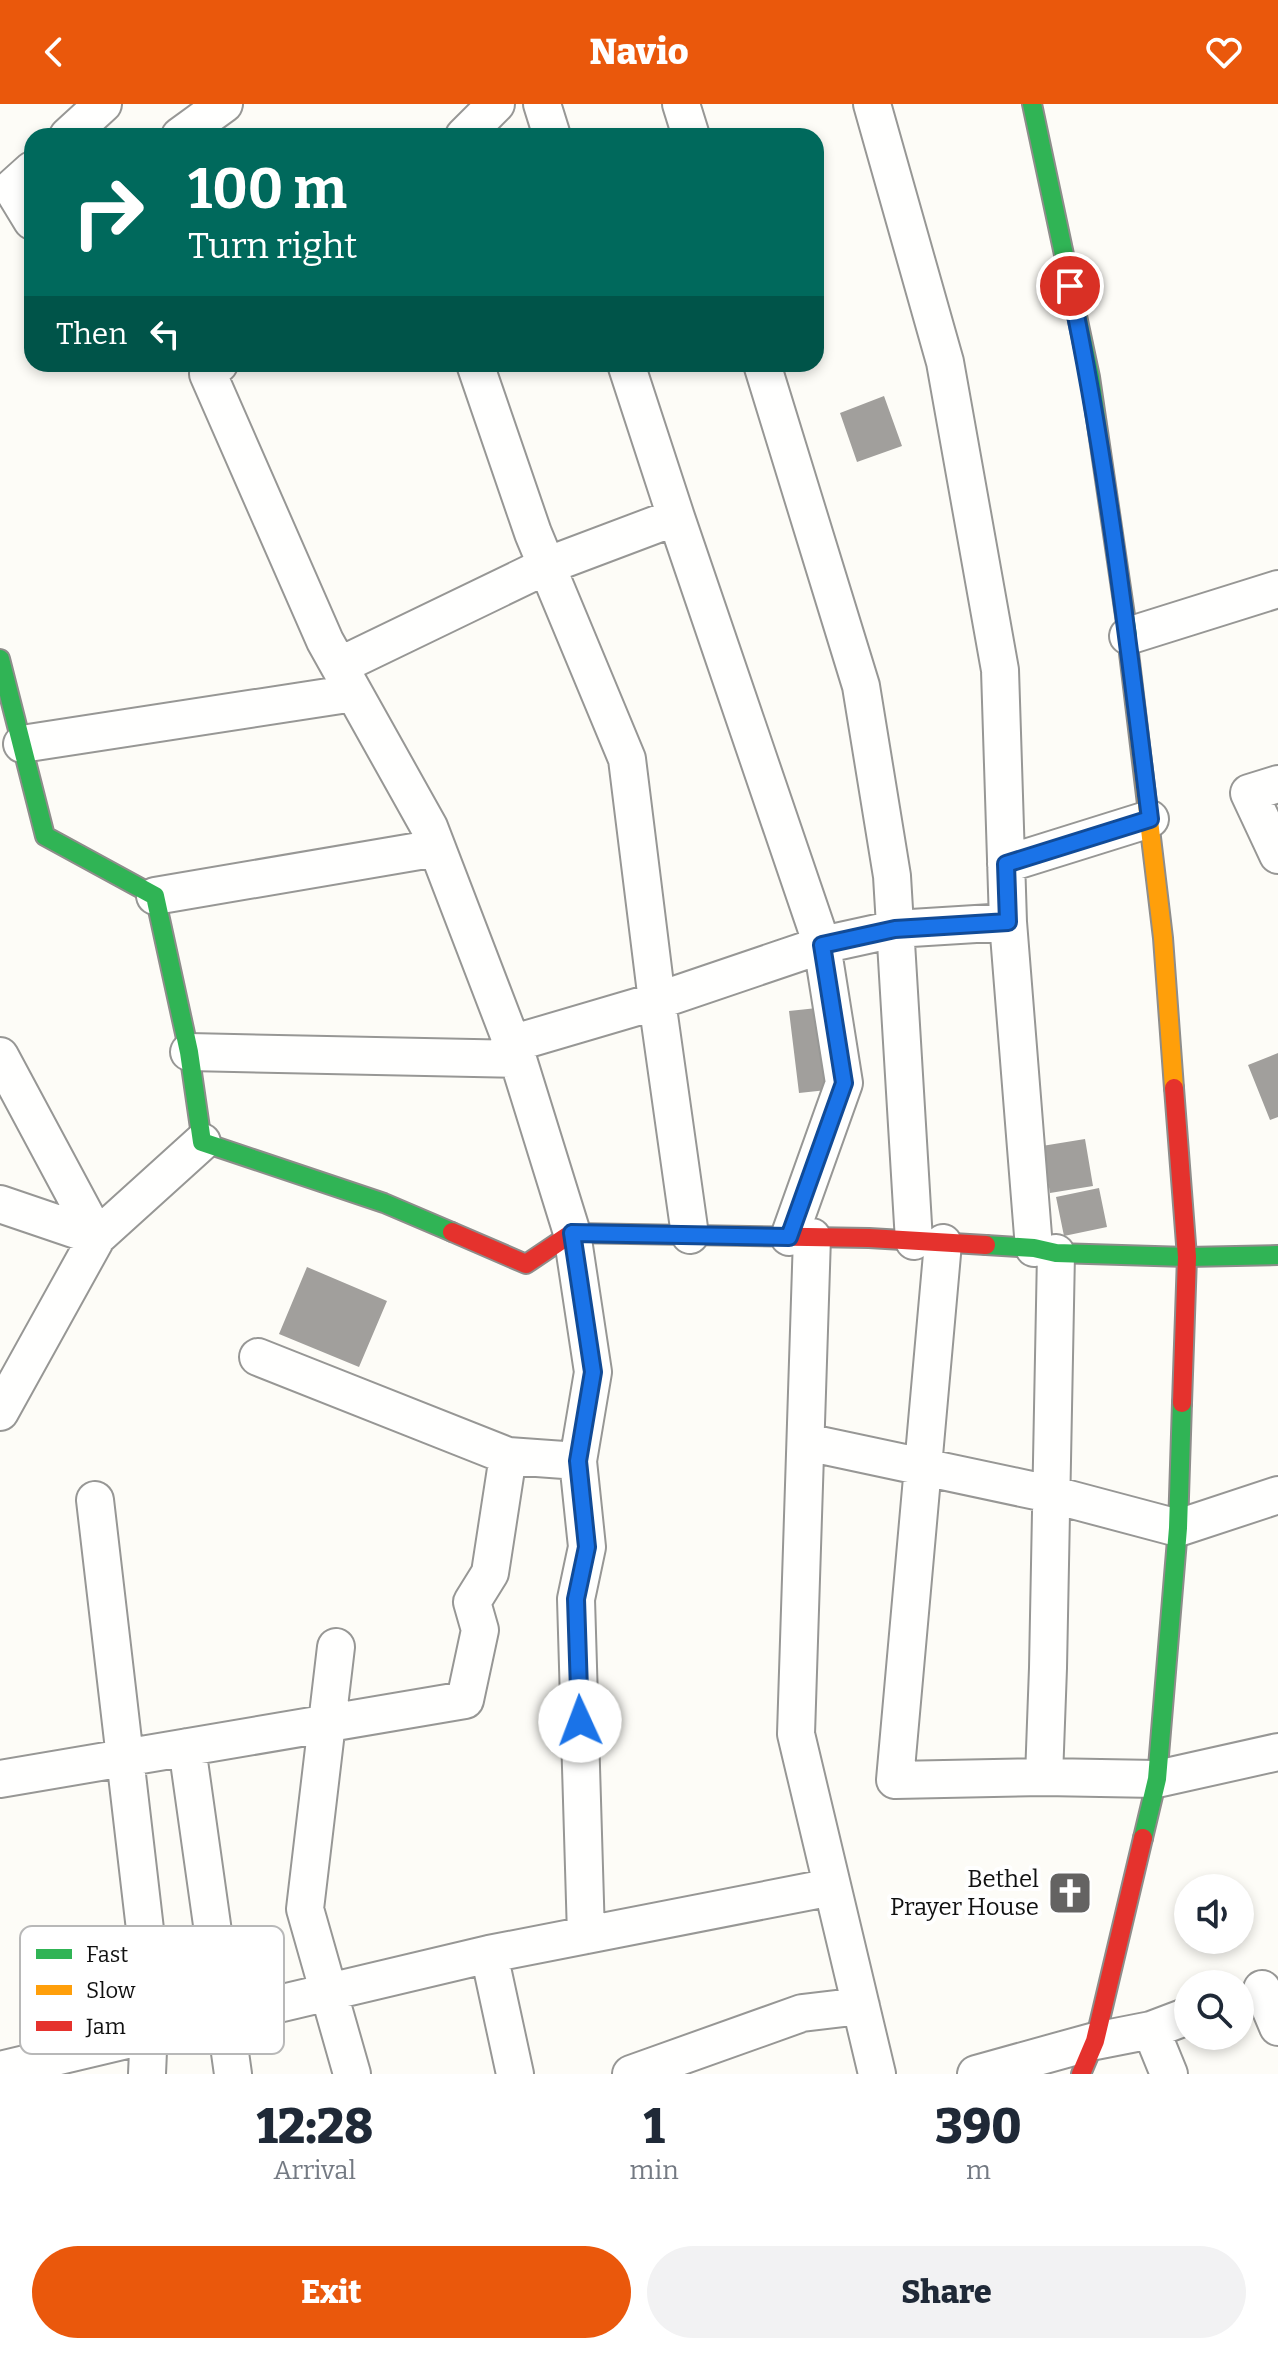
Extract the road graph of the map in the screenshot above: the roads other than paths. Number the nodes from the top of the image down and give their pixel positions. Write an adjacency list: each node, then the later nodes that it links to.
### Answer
1 (103, 104): 8 (street)
2 (224, 104): 9 (street)
3 (496, 104): 10 (street)
4 (542, 104): 11 (street)
5 (681, 104): 12 (street)
6 (872, 104): 30 (street)
7 (1032, 104): 22 (street)
8 (77, 128)
9 (191, 128)
10 (472, 128)
11 (550, 128)
12 (688, 128)
13 (24, 177): 14 (street)
14 (24, 208)
15 (210, 372): 24 (street)
16 (478, 372): 20 (street)
17 (629, 372): 19 (street)
18 (764, 372): 33 (street)
19 (676, 517): 20 (street); 34 (street)
20 (546, 566): 24 (street); 35 (street)
21 (1278, 589): 22 (street)
22 (1127, 632): 27 (street)
23 (0, 659): 25 (street)
24 (346, 680): 25 (street); 28 (street)
25 (22, 744): 31 (street)
26 (1278, 784): 29 (street)
27 (1150, 819): 30 (street); 48 (street)
28 (437, 848): 31 (street); 37 (street)
29 (1278, 855)
30 (1006, 864): 32 (street)
31 (155, 896): 36 (street)
32 (1008, 922): 33 (street); 46 (street)
33 (895, 929): 34 (street); 45 (street)
34 (822, 945): 35 (street); 44 (street)
35 (657, 1001): 37 (street); 42 (street)
36 (189, 1052): 37 (street); 39 (street)
37 (514, 1052): 41 (street)
38 (0, 1056): 43 (street)
39 (202, 1142): 41 (street); 43 (street)
40 (0, 1204): 43 (street)
41 (572, 1233): 42 (street); 53 (street)
42 (690, 1235): 44 (street)
43 (97, 1237): 50 (street)
44 (800, 1237): 45 (street); 51 (street)
45 (928, 1242): 46 (street); 54 (street)
46 (1045, 1250): 48 (street); 55 (street)
47 (1278, 1255): 48 (street)
48 (1187, 1257): 58 (street)
49 (258, 1357): 52 (street)
50 (0, 1412)
51 (806, 1442): 54 (street); 67 (street)
52 (508, 1456): 53 (street); 60 (street)
53 (578, 1461): 70 (street)
54 (923, 1467): 55 (street); 64 (street)
55 (1050, 1494): 58 (street); 64 (street)
56 (1278, 1495): 58 (street)
57 (95, 1500): 63 (street)
58 (1178, 1528): 66 (street)
59 (336, 1647): 60 (street)
60 (327, 1723): 61 (street); 73 (street)
61 (187, 1747): 63 (street); 69 (street)
62 (1278, 1752): 66 (street)
63 (124, 1758): 65 (street); 68 (street)
64 (1044, 1777): 66 (street)
65 (0, 1779)
66 (1157, 1779): 79 (street)
67 (832, 1887): 70 (street); 75 (street)
68 (144, 1926)
69 (212, 1926)
70 (586, 1935): 71 (street)
71 (489, 1954): 73 (street); 87 (street)
72 (1260, 1990): 77 (street)
73 (328, 1992): 74 (street); 86 (street)
74 (284, 2003)
75 (861, 2006): 88 (street); 89 (street)
76 (1174, 2021): 78 (street)
77 (1278, 2027)
78 (1151, 2030): 79 (street); 92 (street)
79 (1095, 2041): 90 (street); 91 (street)
80 (68, 2054): 83 (street)
81 (148, 2054): 84 (street)
82 (230, 2054): 85 (street)
83 (0, 2070)
84 (147, 2074)
85 (233, 2074)
86 (352, 2074)
87 (515, 2074)
88 (631, 2074)
89 (877, 2074)
90 (976, 2074)
91 (1081, 2074)
92 (1169, 2074)

